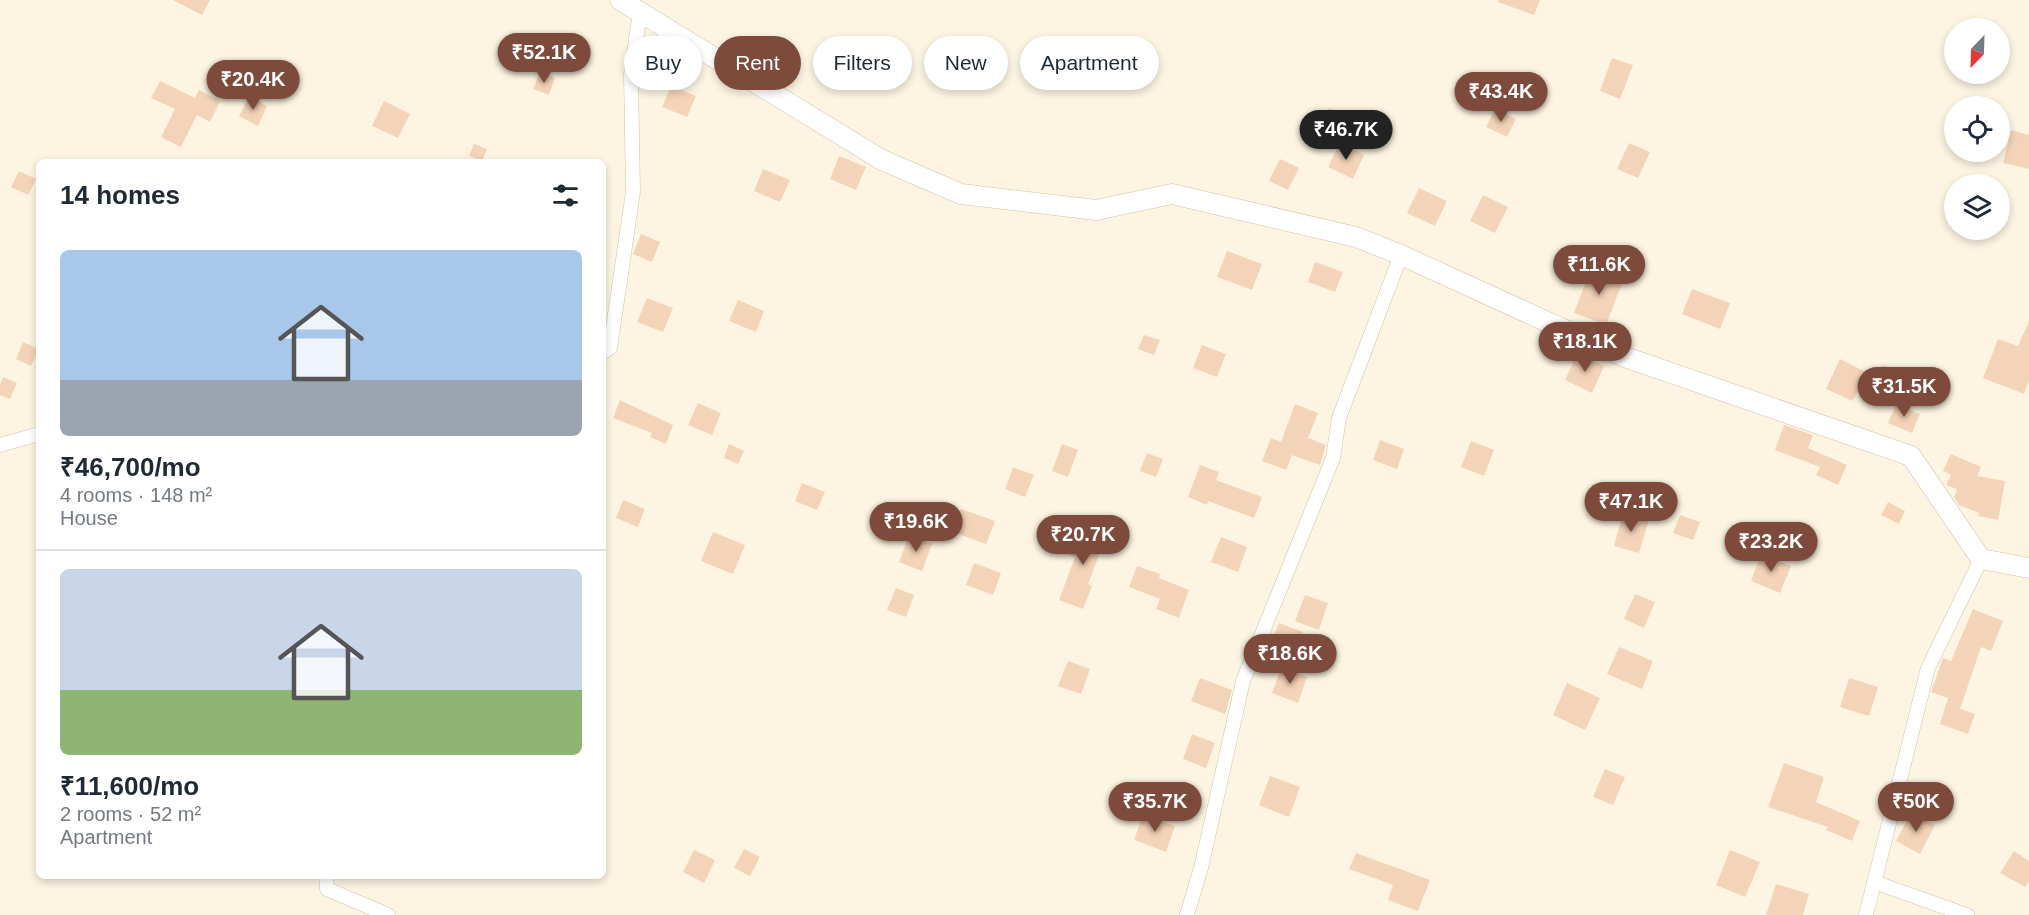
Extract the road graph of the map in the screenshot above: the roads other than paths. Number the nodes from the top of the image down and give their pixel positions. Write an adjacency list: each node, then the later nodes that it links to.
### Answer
1 (620, 0): 2 (street)
2 (640, 12): 3 (street); 4 (street)
3 (1401, 255): 7 (street); 12 (street)
4 (606, 350)
5 (36, 435): 6 (street)
6 (0, 445)
7 (1981, 559): 8 (street); 10 (street)
8 (2029, 568)
9 (326, 879): 11 (street)
10 (1874, 882): 13 (street); 14 (street)
11 (388, 915)
12 (1187, 915)
13 (1866, 915)
14 (1968, 915)

